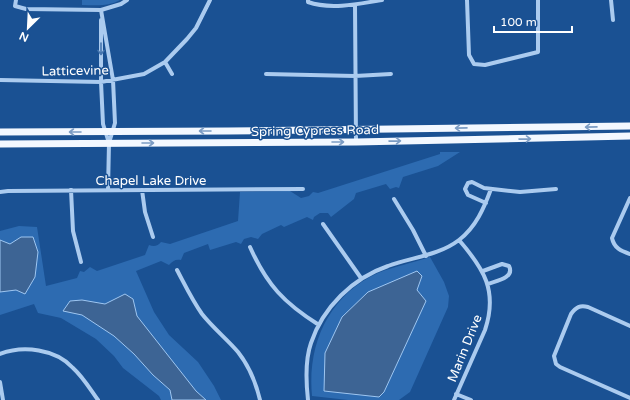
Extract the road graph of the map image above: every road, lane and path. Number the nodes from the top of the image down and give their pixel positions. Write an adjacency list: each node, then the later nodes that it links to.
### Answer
1 (16, 0): 10 (street)
2 (127, 0): 10 (street)
3 (210, 0): 12 (street, Latticevine)
4 (382, 0): 9 (street)
5 (467, 0): 6 (street)
6 (538, 0)
7 (611, 0): 11 (street)
8 (308, 1): 9 (street)
9 (355, 5): 16 (street)
10 (101, 10): 18 (street); 19 (street, one-way to 19)
11 (613, 20)
12 (164, 62): 13 (street); 18 (street, Latticevine)
13 (172, 74)
14 (266, 74): 16 (street)
15 (391, 74): 16 (street)
16 (354, 76): 22 (street)
17 (0, 80): 19 (street, Latticevine)
18 (113, 80): 19 (street, Latticevine); 25 (street)
19 (101, 82): 25 (street)
20 (630, 126): 21 (main road, Spring Cypress Road, one-way to 21)
21 (553, 127): 22 (main road, Spring Cypress Road, one-way to 22); 27 (main road)
22 (356, 130): 23 (main road, Spring Cypress Road); 28 (street)
23 (228, 131): 25 (main road, Spring Cypress Road, one-way to 25); 30 (main road)
24 (0, 132): 25 (main road, Spring Cypress Road, one-way to 24)
25 (109, 132): 29 (street)
26 (630, 136): 27 (main road, Spring Cypress Road)
27 (553, 139): 28 (main road, Spring Cypress Road, one-way to 27)
28 (356, 142): 30 (main road, Spring Cypress Road, one-way to 28)
29 (109, 143): 30 (main road, Spring Cypress Road, one-way to 30); 31 (main road, Spring Cypress Road); 36 (street)
30 (229, 143)
31 (0, 144)
32 (303, 189): 37 (street, Chapel Lake Drive)
33 (491, 189): 34 (street); 41 (street); 41 (street)
34 (556, 189)
35 (71, 190): 36 (street, Chapel Lake Drive); 38 (street, Chapel Lake Drive); 48 (street)
36 (108, 190): 37 (street, Chapel Lake Drive)
37 (142, 190): 43 (street)
38 (0, 192)
39 (630, 198): 46 (street)
40 (394, 199): 47 (street)
41 (486, 203): 44 (street)
42 (323, 224): 51 (street)
43 (153, 237)
44 (459, 240): 47 (street); 50 (street, Marin Drive)
45 (250, 247): 53 (street)
46 (630, 254)
47 (426, 256): 51 (street)
48 (81, 262)
49 (178, 270): 61 (street)
50 (483, 271): 52 (street, Marin Drive); 52 (street)
51 (361, 278): 53 (street)
52 (488, 284): 57 (street, Marin Drive)
53 (319, 325): 62 (street)
54 (630, 326): 58 (street)
55 (0, 354): 60 (street)
56 (0, 382): 59 (street)
57 (456, 394): 63 (street, Marin Drive); 64 (street)
58 (630, 398)
59 (3, 400)
60 (98, 400)
61 (260, 400)
62 (308, 400)
63 (454, 400)
64 (471, 400)

